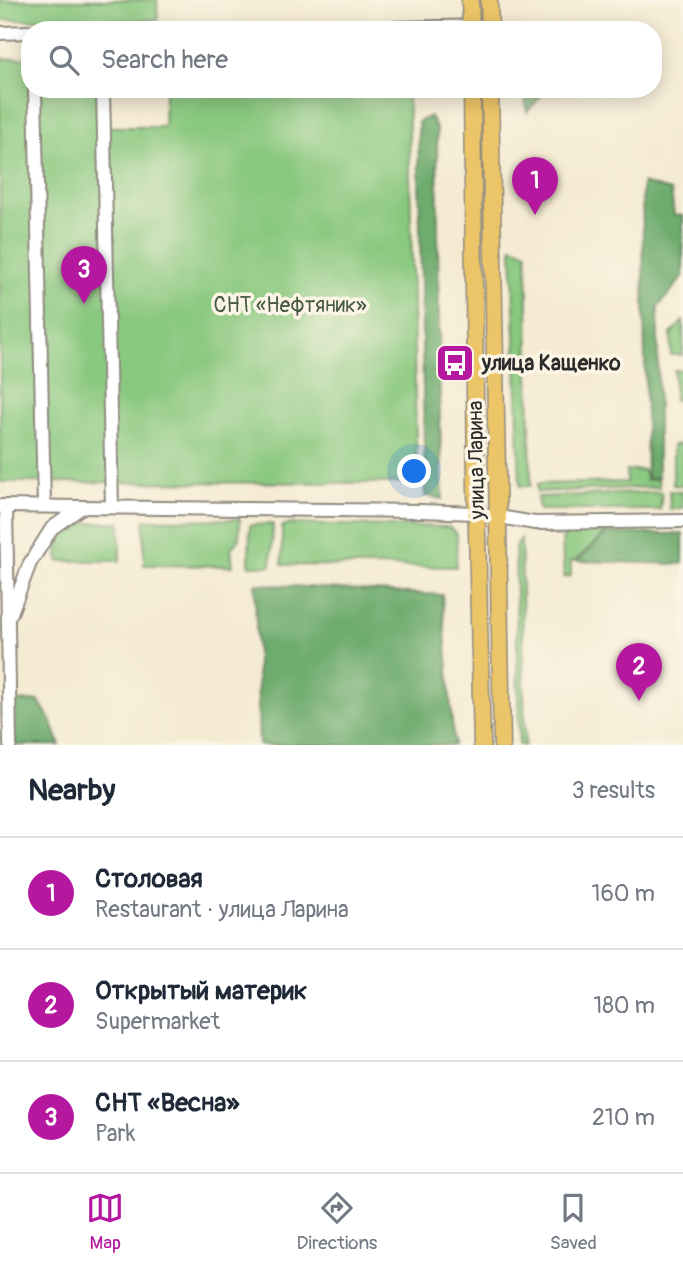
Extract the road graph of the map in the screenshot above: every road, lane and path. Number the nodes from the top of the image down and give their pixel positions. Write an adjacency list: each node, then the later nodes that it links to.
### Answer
1 (470, 0): 3 (main road)
2 (489, 0): 4 (main road)
3 (471, 21)
4 (490, 21)
5 (0, 33): 6 (street)
6 (21, 33)
7 (35, 98): 12 (street)
8 (103, 98): 14 (street)
9 (472, 98): 15 (main road, улица Ларина)
10 (490, 98): 16 (main road, улица Ларина)
11 (3, 506): 12 (street); 18 (street)
12 (44, 506): 13 (street)
13 (82, 507): 14 (street); 18 (street)
14 (112, 507): 15 (street)
15 (476, 513): 16 (street); 20 (main road, улица Ларина)
16 (498, 516): 17 (street); 21 (main road, улица Ларина)
17 (683, 522)
18 (8, 620): 19 (street)
19 (10, 745)
20 (482, 745)
21 (502, 745)

